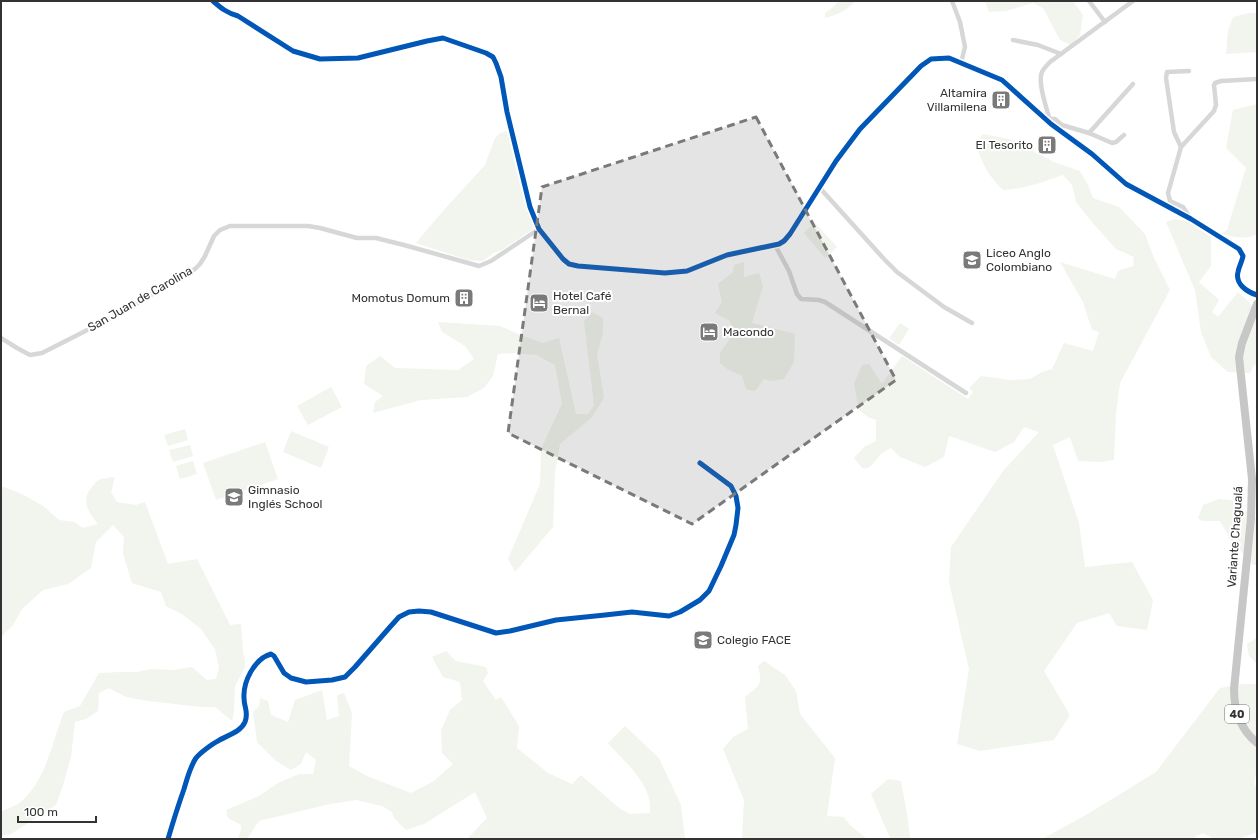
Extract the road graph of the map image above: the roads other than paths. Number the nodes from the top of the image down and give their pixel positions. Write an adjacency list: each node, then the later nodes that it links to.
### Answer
1 (213, 1): 18 (street)
2 (952, 1): 8 (street)
3 (1089, 1): 5 (street)
4 (1133, 1): 5 (street)
5 (1105, 22): 7 (street)
6 (1013, 40): 7 (street)
7 (1061, 54): 12 (street)
8 (961, 63): 12 (street); 16 (street)
9 (1189, 71): 15 (street)
10 (1257, 79): 15 (street)
11 (1133, 84): 13 (street)
12 (1050, 122): 13 (street); 17 (street)
13 (1089, 133): 14 (street)
14 (1124, 135)
15 (1181, 147): 17 (street)
16 (819, 187): 19 (street); 22 (street)
17 (1191, 219): 20 (street)
18 (539, 229): 19 (street); 23 (street, San Juan de Carolina)
19 (775, 245): 24 (street)
20 (1257, 295)
21 (1257, 304): 26 (highway, Variante Chagualá / 40)
22 (972, 323)
23 (1, 338)
24 (966, 393)
25 (700, 463): 28 (street)
26 (1254, 480): 27 (highway, Variante Chagualá / 40)
27 (1257, 743)
28 (168, 839)

